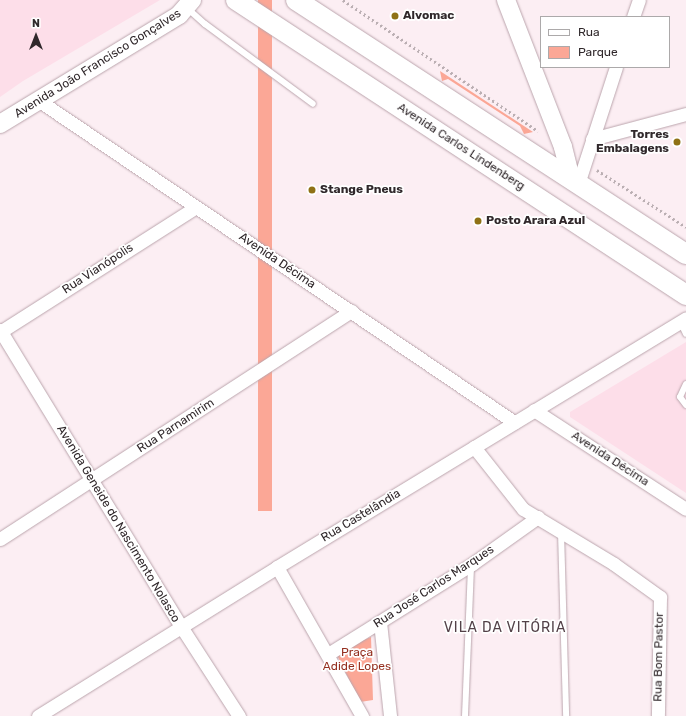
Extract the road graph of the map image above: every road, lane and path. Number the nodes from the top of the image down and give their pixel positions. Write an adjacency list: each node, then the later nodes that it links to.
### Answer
1 (236, 0): 20 (main road, Avenida Carlos Lindenberg)
2 (296, 0): 16 (main road)
3 (343, 0): 14 (path)
4 (506, 0): 14 (street)
5 (639, 0): 7 (street)
6 (190, 4): 9 (street, Avenida João Francisco Gonçalves); 10 (lane)
7 (633, 16)
8 (616, 68): 13 (street)
9 (38, 100): 12 (street, Avenida João Francisco Gonçalves); 17 (street, Avenida Décima)
10 (313, 104)
11 (686, 114): 13 (street)
12 (0, 124)
13 (592, 139): 15 (street)
14 (563, 147): 16 (street)
15 (584, 162): 16 (street); 18 (path)
16 (575, 182): 19 (main road)
17 (196, 207): 21 (street, Avenida Décima); 23 (street, Rua Vianópolis)
18 (686, 227)
19 (686, 254)
20 (686, 295)
21 (351, 311): 28 (street, Avenida Décima); 30 (street, Rua Parnamirim)
22 (683, 320): 24 (lane); 27 (street, Rua Castelândia)
23 (0, 331): 30 (street, Avenida Geneide do Nascimento Nolasco)
24 (686, 334)
25 (686, 384): 26 (lane)
26 (686, 405)
27 (534, 410): 28 (street, Rua Castelândia); 31 (street, Avenida Décima)
28 (514, 422): 29 (street, Rua Castelândia)
29 (474, 447): 32 (street); 36 (street, Rua Castelândia)
30 (92, 481): 34 (street, Rua Parnamirim); 38 (street, Avenida Geneide do Nascimento Nolasco)
31 (686, 509)
32 (538, 518): 33 (street); 35 (street, Rua José Carlos Marques)
33 (561, 530): 45 (lane); 46 (street, Rua Bom Pastor)
34 (0, 538)
35 (472, 564): 37 (street, Rua José Carlos Marques); 44 (lane)
36 (277, 567): 38 (street, Rua Castelândia); 39 (street)
37 (380, 622): 39 (street, Rua José Carlos Marques); 43 (street)
38 (182, 628): 40 (street, Rua Castelândia); 41 (street, Avenida Geneide do Nascimento Nolasco)
39 (328, 654): 42 (street)
40 (38, 716)
41 (239, 716)
42 (362, 716)
43 (390, 716)
44 (465, 716)
45 (566, 716)
46 (658, 716)

